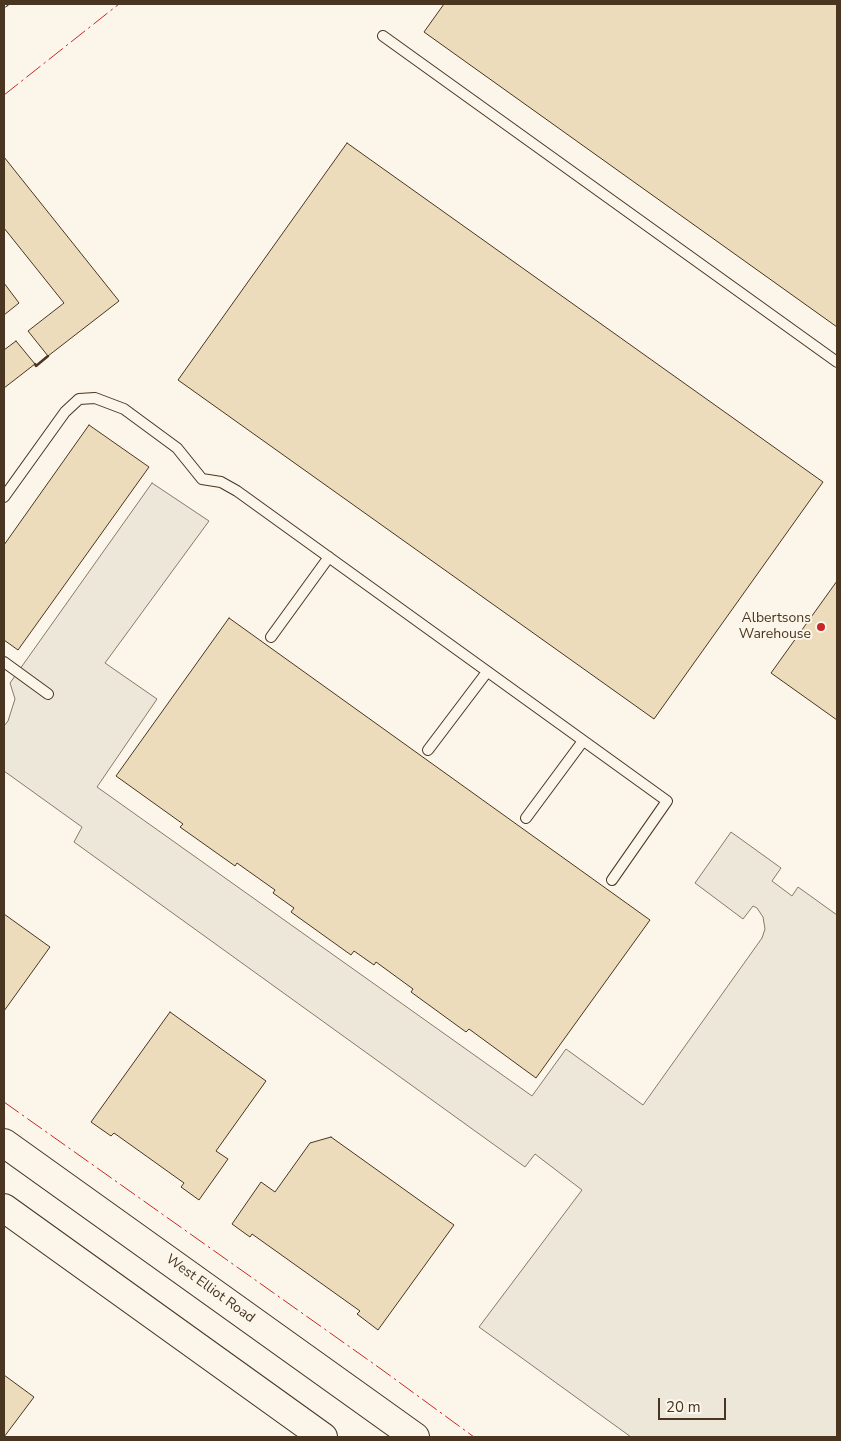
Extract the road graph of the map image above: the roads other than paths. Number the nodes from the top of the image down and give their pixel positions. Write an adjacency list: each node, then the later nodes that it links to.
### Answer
1 (383, 36): 2 (lane)
2 (837, 362)
3 (4, 497): 4 (lane)
4 (329, 557): 5 (lane); 7 (lane)
5 (272, 637)
6 (4, 662): 8 (lane)
7 (487, 672): 9 (lane); 10 (lane)
8 (48, 694)
9 (583, 741): 11 (lane); 12 (lane)
10 (428, 750)
11 (526, 818)
12 (612, 880)
13 (4, 1143): 16 (main road, West Elliot Road)
14 (4, 1208): 15 (main road)
15 (324, 1437)
16 (415, 1437)

